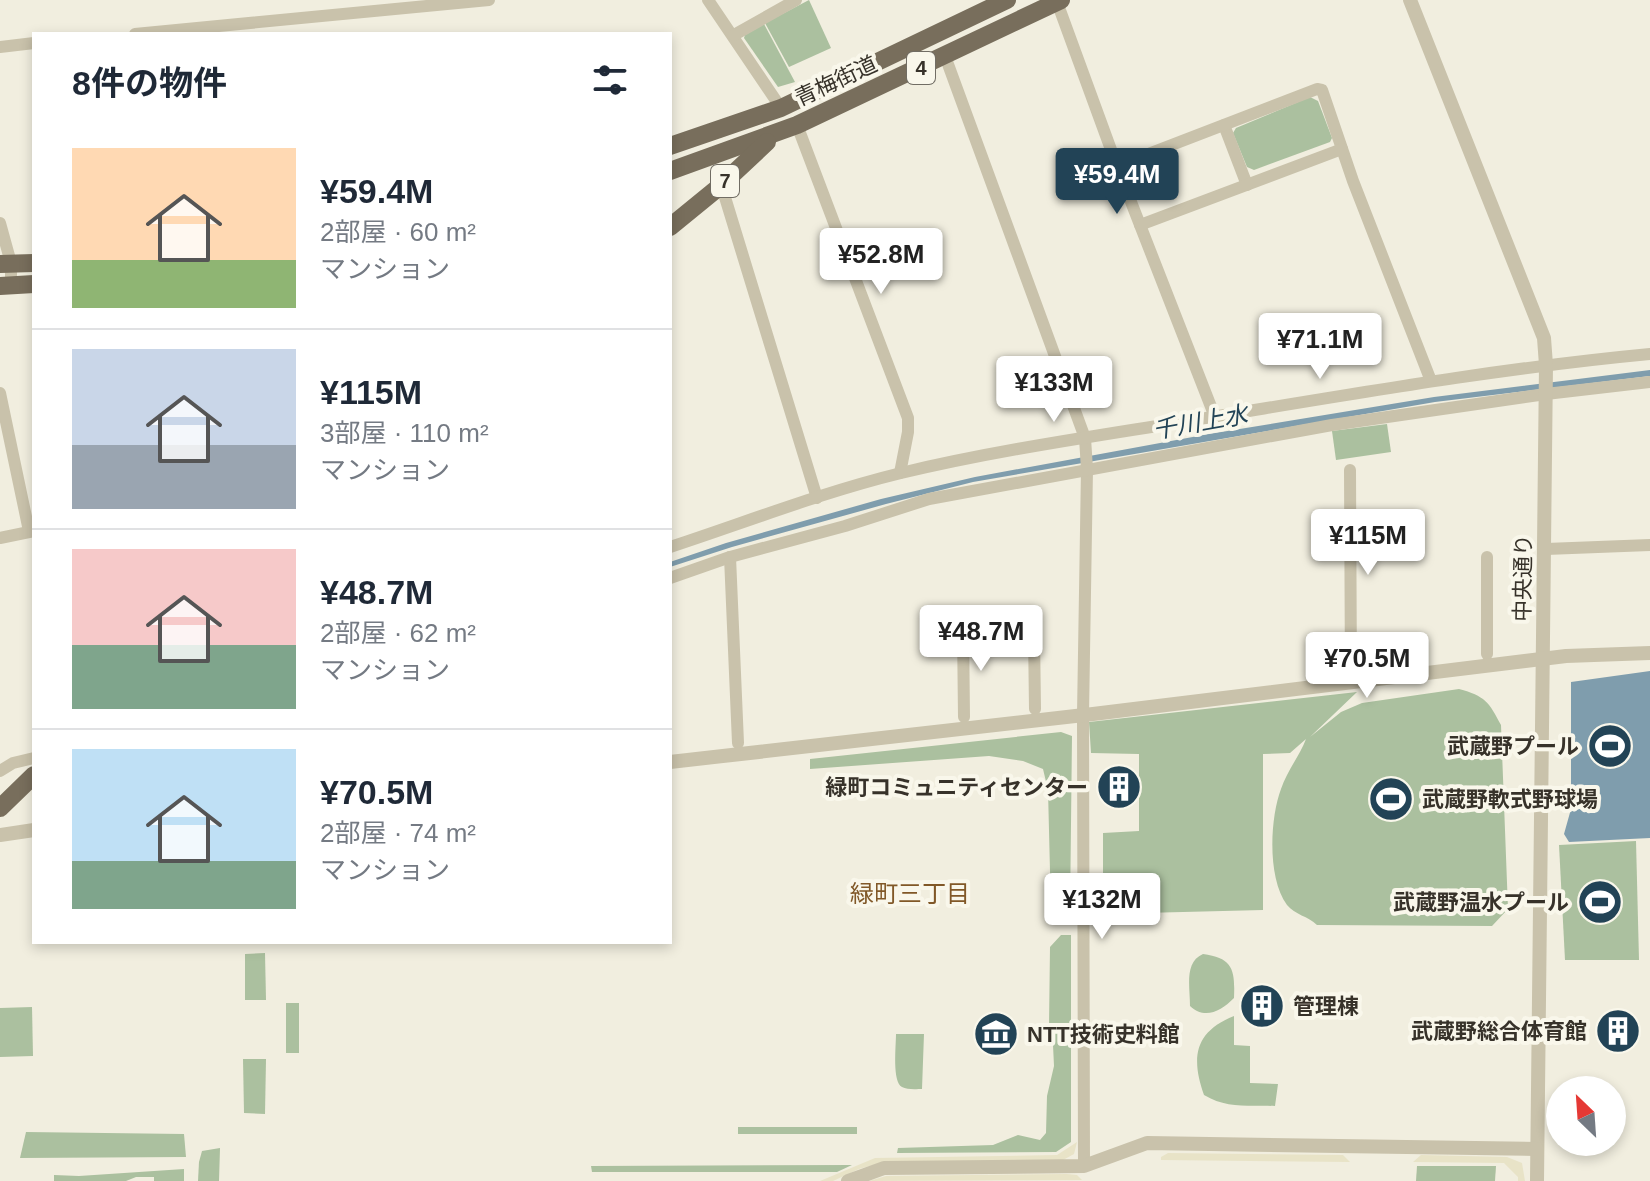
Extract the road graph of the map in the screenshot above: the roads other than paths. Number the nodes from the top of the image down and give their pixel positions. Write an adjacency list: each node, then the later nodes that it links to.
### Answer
1 (489, 0): 7 (street)
2 (708, 0): 8 (street)
3 (796, 0): 8 (street)
4 (1007, 0): 12 (main road, 青梅街道 / 4)
5 (1410, 0): 30 (street, 中央通り)
6 (1059, 1): 11 (main road, 青梅街道 / 4); 18 (street)
7 (180, 32)
8 (734, 35): 12 (street)
9 (32, 43): 10 (street)
10 (0, 47)
11 (945, 56): 13 (main road, 青梅街道 / 4); 36 (street)
12 (781, 108): 16 (main road, 青梅街道 / 4)
13 (797, 125): 15 (main road, 青梅街道 / 4); 39 (street)
14 (1224, 125): 17 (street); 18 (street); 20 (street)
15 (779, 133): 19 (main road, 青梅街道 / 4); 21 (main road, 7)
16 (672, 145)
17 (1342, 149): 20 (street); 31 (street)
18 (1117, 166): 24 (street)
19 (672, 170)
20 (1247, 185): 24 (street)
21 (719, 187): 23 (main road, 7); 40 (street)
22 (0, 223): 26 (street)
23 (672, 225)
24 (1140, 225): 35 (street)
25 (32, 263): 26 (main road)
26 (5, 264): 28 (street)
27 (32, 284): 28 (main road)
28 (6, 286)
29 (1650, 354): 30 (street)
30 (1546, 368): 31 (street); 33 (street, 中央通り)
31 (1431, 381): 35 (street)
32 (1650, 382): 33 (street)
33 (1546, 392): 37 (street); 45 (street, 中央通り)
34 (0, 393): 41 (street)
35 (1215, 417): 36 (street)
36 (1085, 438): 37 (street); 39 (street)
37 (1086, 462): 46 (street); 56 (street)
38 (1350, 470): 54 (street)
39 (900, 473): 40 (street)
40 (817, 498): 44 (street)
41 (32, 531): 42 (street)
42 (0, 538)
43 (1650, 545): 45 (street)
44 (672, 546)
45 (1546, 549): 53 (street, 中央通り)
46 (730, 557): 48 (street); 58 (street)
47 (1487, 557): 52 (street)
48 (672, 577)
49 (963, 629): 57 (street)
50 (1034, 634): 55 (street)
51 (1650, 653): 53 (street)
52 (1487, 654)
53 (1545, 659): 54 (street); 66 (street, 中央通り)
54 (1351, 683): 56 (street)
55 (1035, 709)
56 (1083, 715): 60 (street); 67 (street)
57 (964, 717)
58 (738, 743)
59 (32, 758): 61 (street)
60 (672, 762)
61 (0, 771)
62 (32, 777): 63 (main road)
63 (0, 808)
64 (32, 830): 65 (street)
65 (0, 835)
66 (1537, 1149): 67 (street); 69 (street, 中央通り)
67 (1084, 1166): 68 (street)
68 (848, 1181)
69 (1537, 1181)

